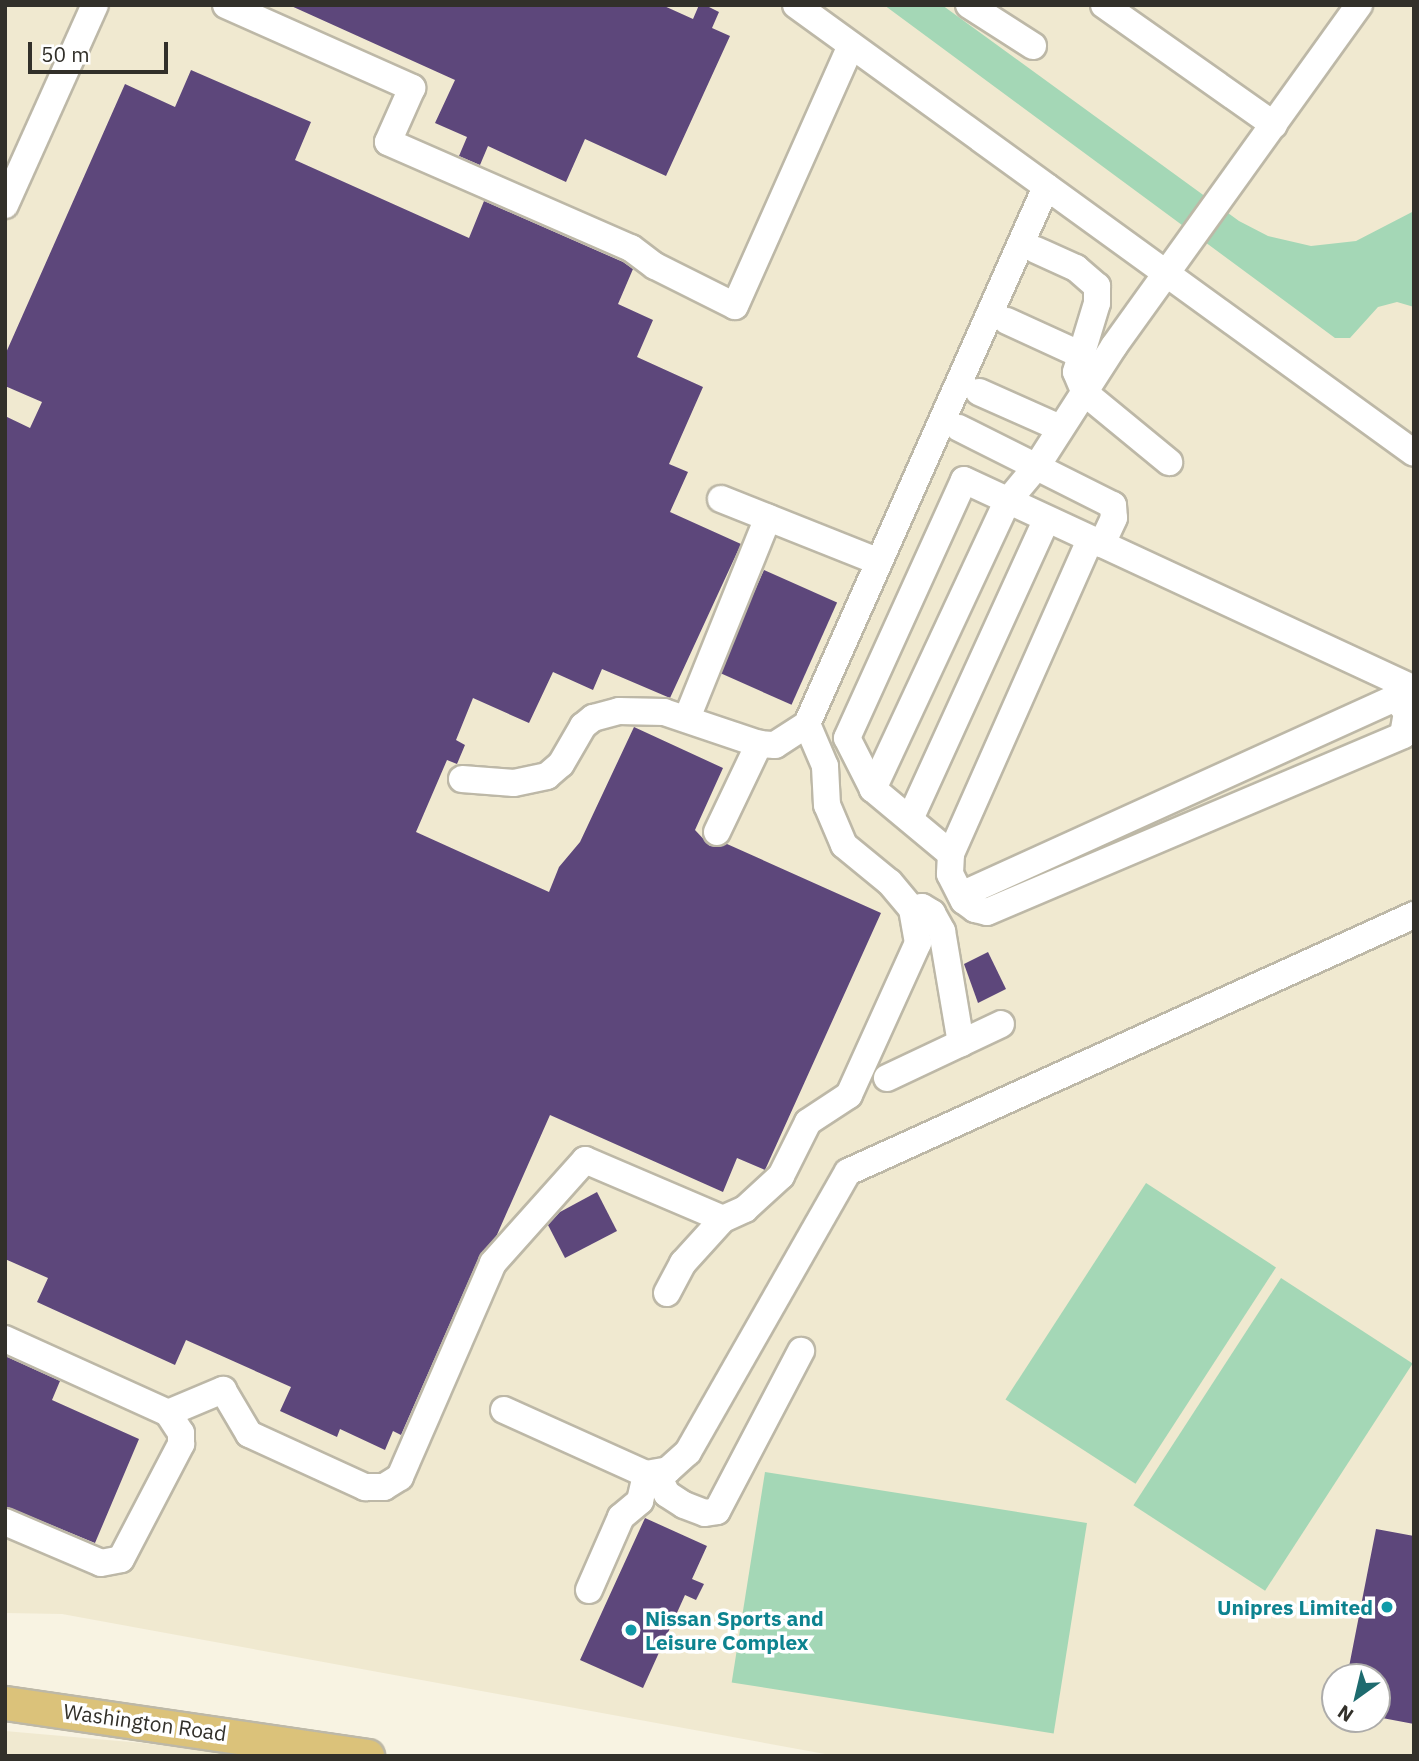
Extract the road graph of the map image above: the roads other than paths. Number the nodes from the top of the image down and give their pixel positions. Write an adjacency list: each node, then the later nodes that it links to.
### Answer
1 (95, 5): 10 (lane)
2 (226, 5): 7 (lane)
3 (796, 5): 7 (lane)
4 (969, 5): 8 (lane)
5 (1104, 5): 9 (lane)
6 (1359, 5): 9 (lane)
7 (851, 46): 11 (lane)
8 (1033, 46)
9 (1274, 125): 14 (lane)
10 (12, 174): 12 (lane)
11 (1046, 187): 14 (lane); 29 (lane)
12 (5, 205)
13 (1036, 250): 16 (lane)
14 (1166, 274): 18 (lane); 21 (lane)
15 (1007, 321): 16 (lane)
16 (1079, 354): 18 (lane)
17 (979, 393): 20 (lane)
18 (1086, 393): 20 (lane); 22 (lane)
19 (959, 428): 23 (lane)
20 (1060, 428): 23 (lane)
21 (1414, 453)
22 (1169, 461)
23 (1037, 466): 25 (lane); 28 (lane)
24 (721, 499): 26 (lane)
25 (1007, 502): 27 (lane); 35 (lane); 35 (lane)
26 (768, 518): 29 (lane); 31 (lane)
27 (1046, 520): 28 (lane); 36 (lane)
28 (1096, 542): 30 (lane); 38 (lane)
29 (879, 562): 32 (lane)
30 (1408, 691): 39 (lane); 39 (lane)
31 (687, 718): 33 (lane); 34 (lane)
32 (807, 724): 33 (lane); 40 (lane)
33 (758, 744): 37 (lane)
34 (461, 779)
35 (873, 789): 36 (lane)
36 (910, 819): 38 (lane)
37 (718, 832)
38 (951, 855): 39 (lane)
39 (961, 895)
40 (912, 909): 43 (lane); 45 (lane)
41 (1414, 915): 51 (lane)
42 (1001, 1024): 43 (lane)
43 (961, 1043): 44 (lane)
44 (887, 1078)
45 (723, 1219): 46 (lane); 50 (lane)
46 (667, 1293)
47 (5, 1339): 50 (lane)
48 (801, 1351): 51 (lane)
49 (504, 1410): 51 (lane)
50 (168, 1413): 52 (lane)
51 (651, 1474): 53 (lane)
52 (5, 1522)
53 (590, 1590)
54 (5, 1703): 55 (main road, Washington Road)
55 (331, 1753): 56 (main road, Washington Road)
56 (367, 1756)

